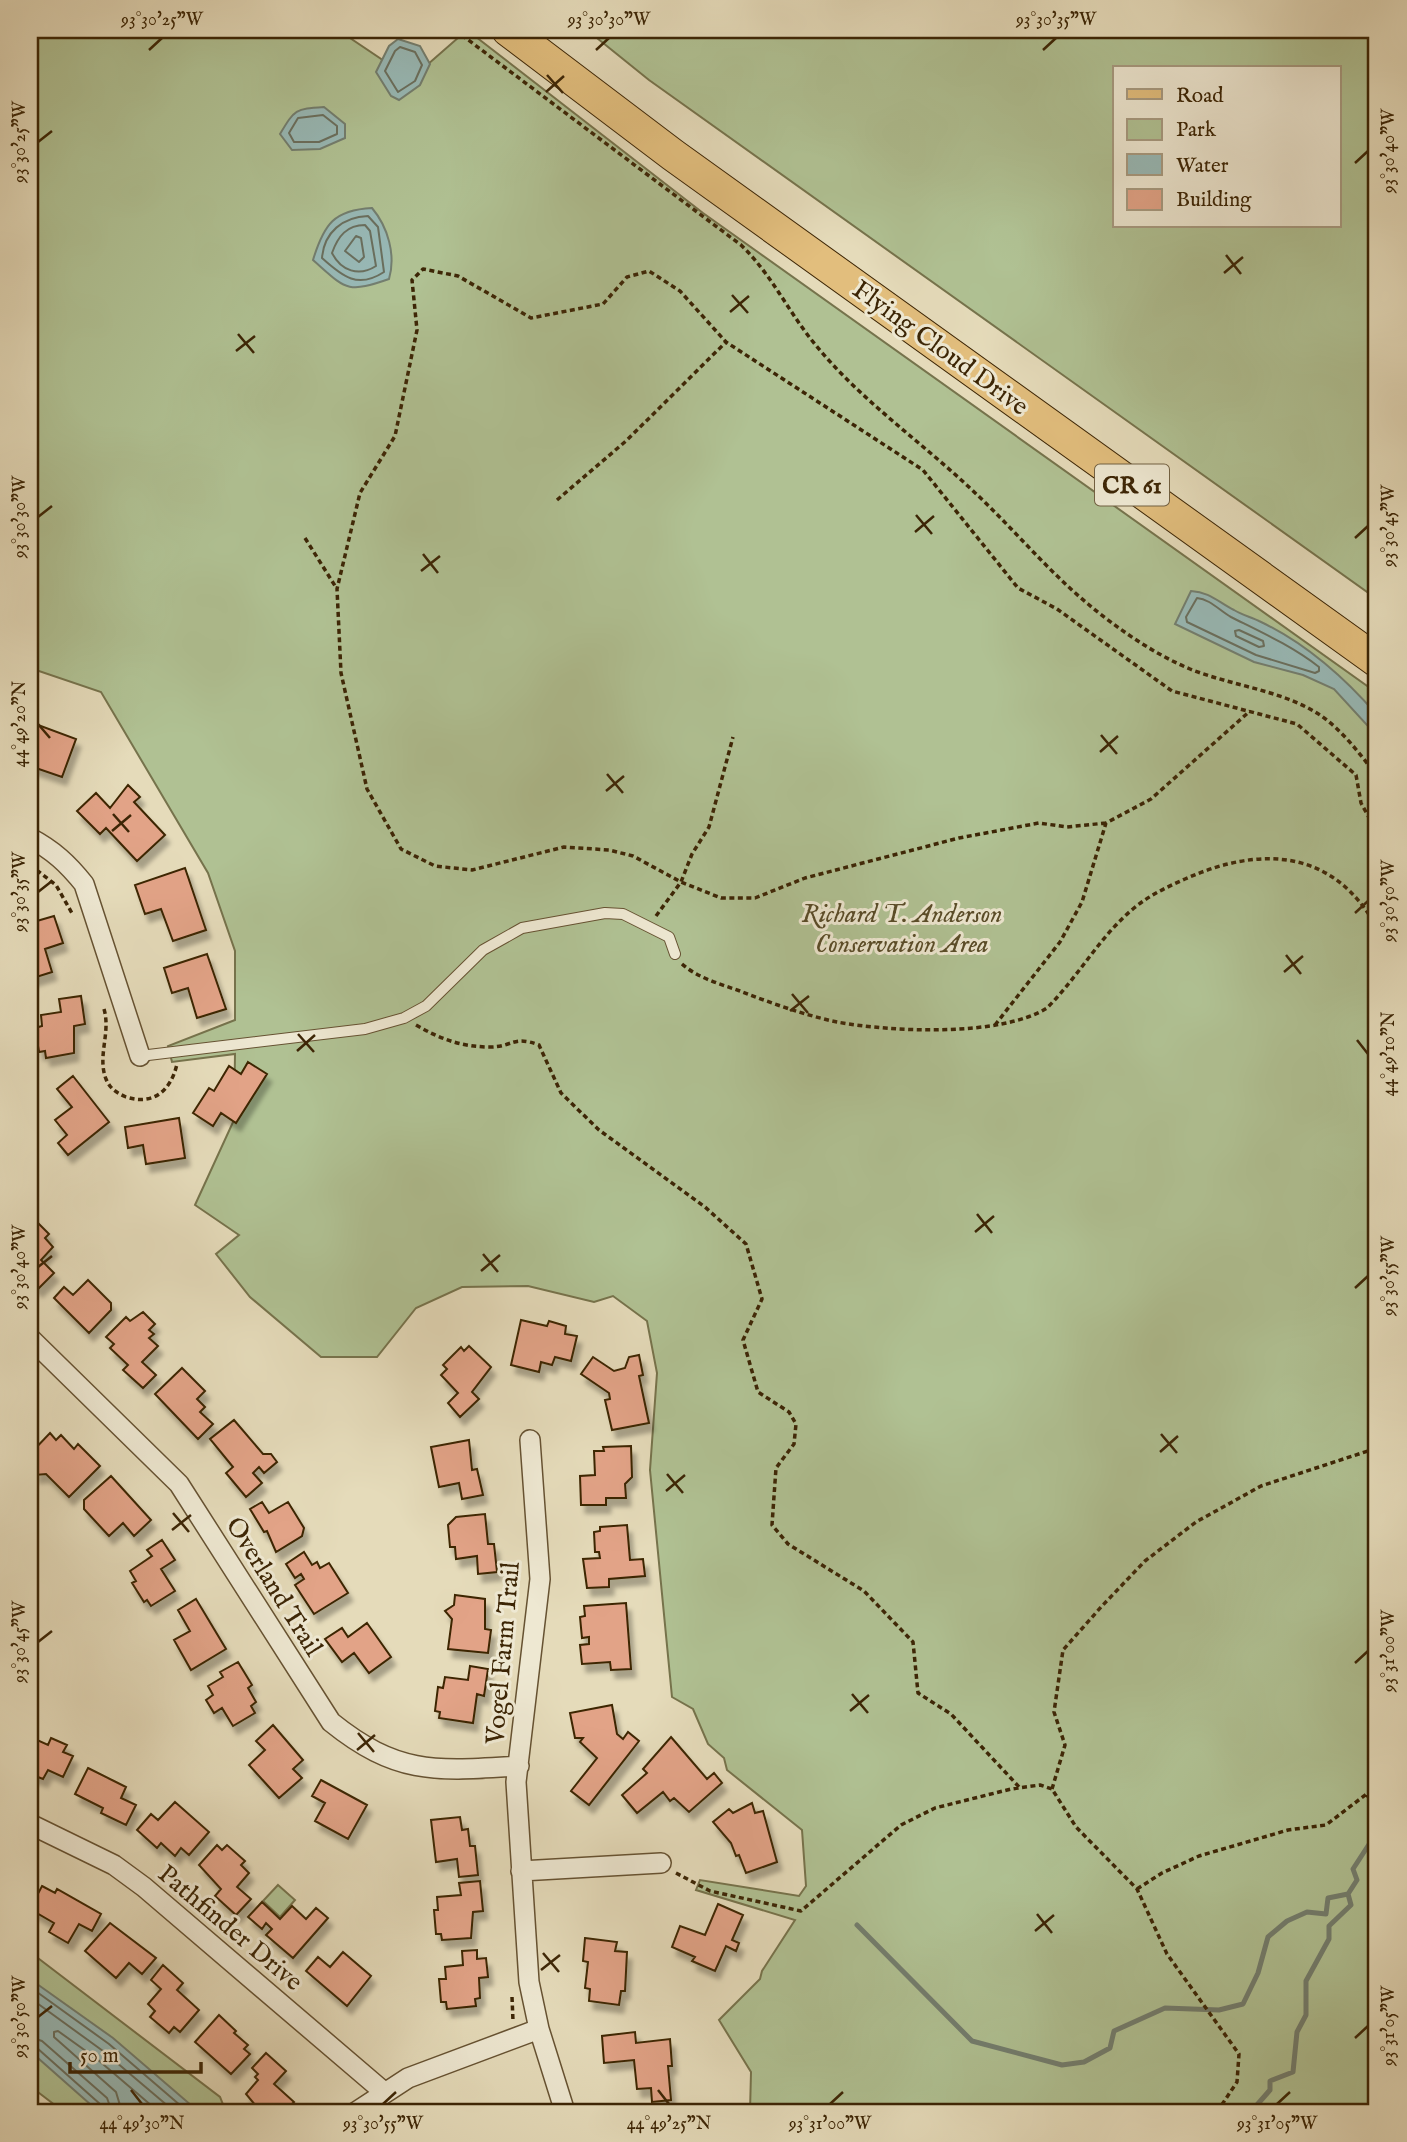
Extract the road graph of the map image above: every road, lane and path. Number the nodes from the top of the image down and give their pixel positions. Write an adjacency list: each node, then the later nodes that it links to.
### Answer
1 (455, 30): 10 (path)
2 (508, 30): 7 (main road, Flying Cloud Drive / CR 61)
3 (726, 342): 4 (path); 6 (path); 8 (path)
4 (557, 500)
5 (305, 538): 6 (path)
6 (337, 589): 14 (path)
7 (1377, 661)
8 (1250, 710): 11 (path); 12 (path)
9 (733, 737): 14 (path)
10 (1377, 776)
11 (1106, 823): 14 (path); 19 (path)
12 (1377, 832)
13 (30, 838): 20 (street)
14 (681, 882): 15 (path)
15 (650, 925): 17 (lane); 18 (lane)
16 (1377, 928): 19 (path)
17 (675, 954): 19 (path)
18 (404, 1018): 20 (lane); 26 (path)
19 (994, 1027)
20 (140, 1056)
21 (30, 1338): 24 (street, Overland Trail)
22 (530, 1440): 24 (street, Vogel Farm Trail)
23 (1377, 1448): 27 (path)
24 (519, 1766): 32 (street, Vogel Farm Trail)
25 (1377, 1786): 28 (path)
26 (1021, 1789): 27 (path); 31 (path)
27 (1052, 1789): 33 (path)
28 (1367, 1795): 29 (path); 33 (path)
29 (1377, 1810)
30 (30, 1824): 35 (street, Pathfinder Drive)
31 (661, 1863): 32 (street)
32 (521, 1871): 34 (street, Vogel Farm Trail)
33 (1137, 1889): 38 (path)
34 (539, 2029): 35 (street); 37 (street, Vogel Farm Trail)
35 (383, 2092): 36 (street)
36 (356, 2112)
37 (565, 2112)
38 (1217, 2112)

